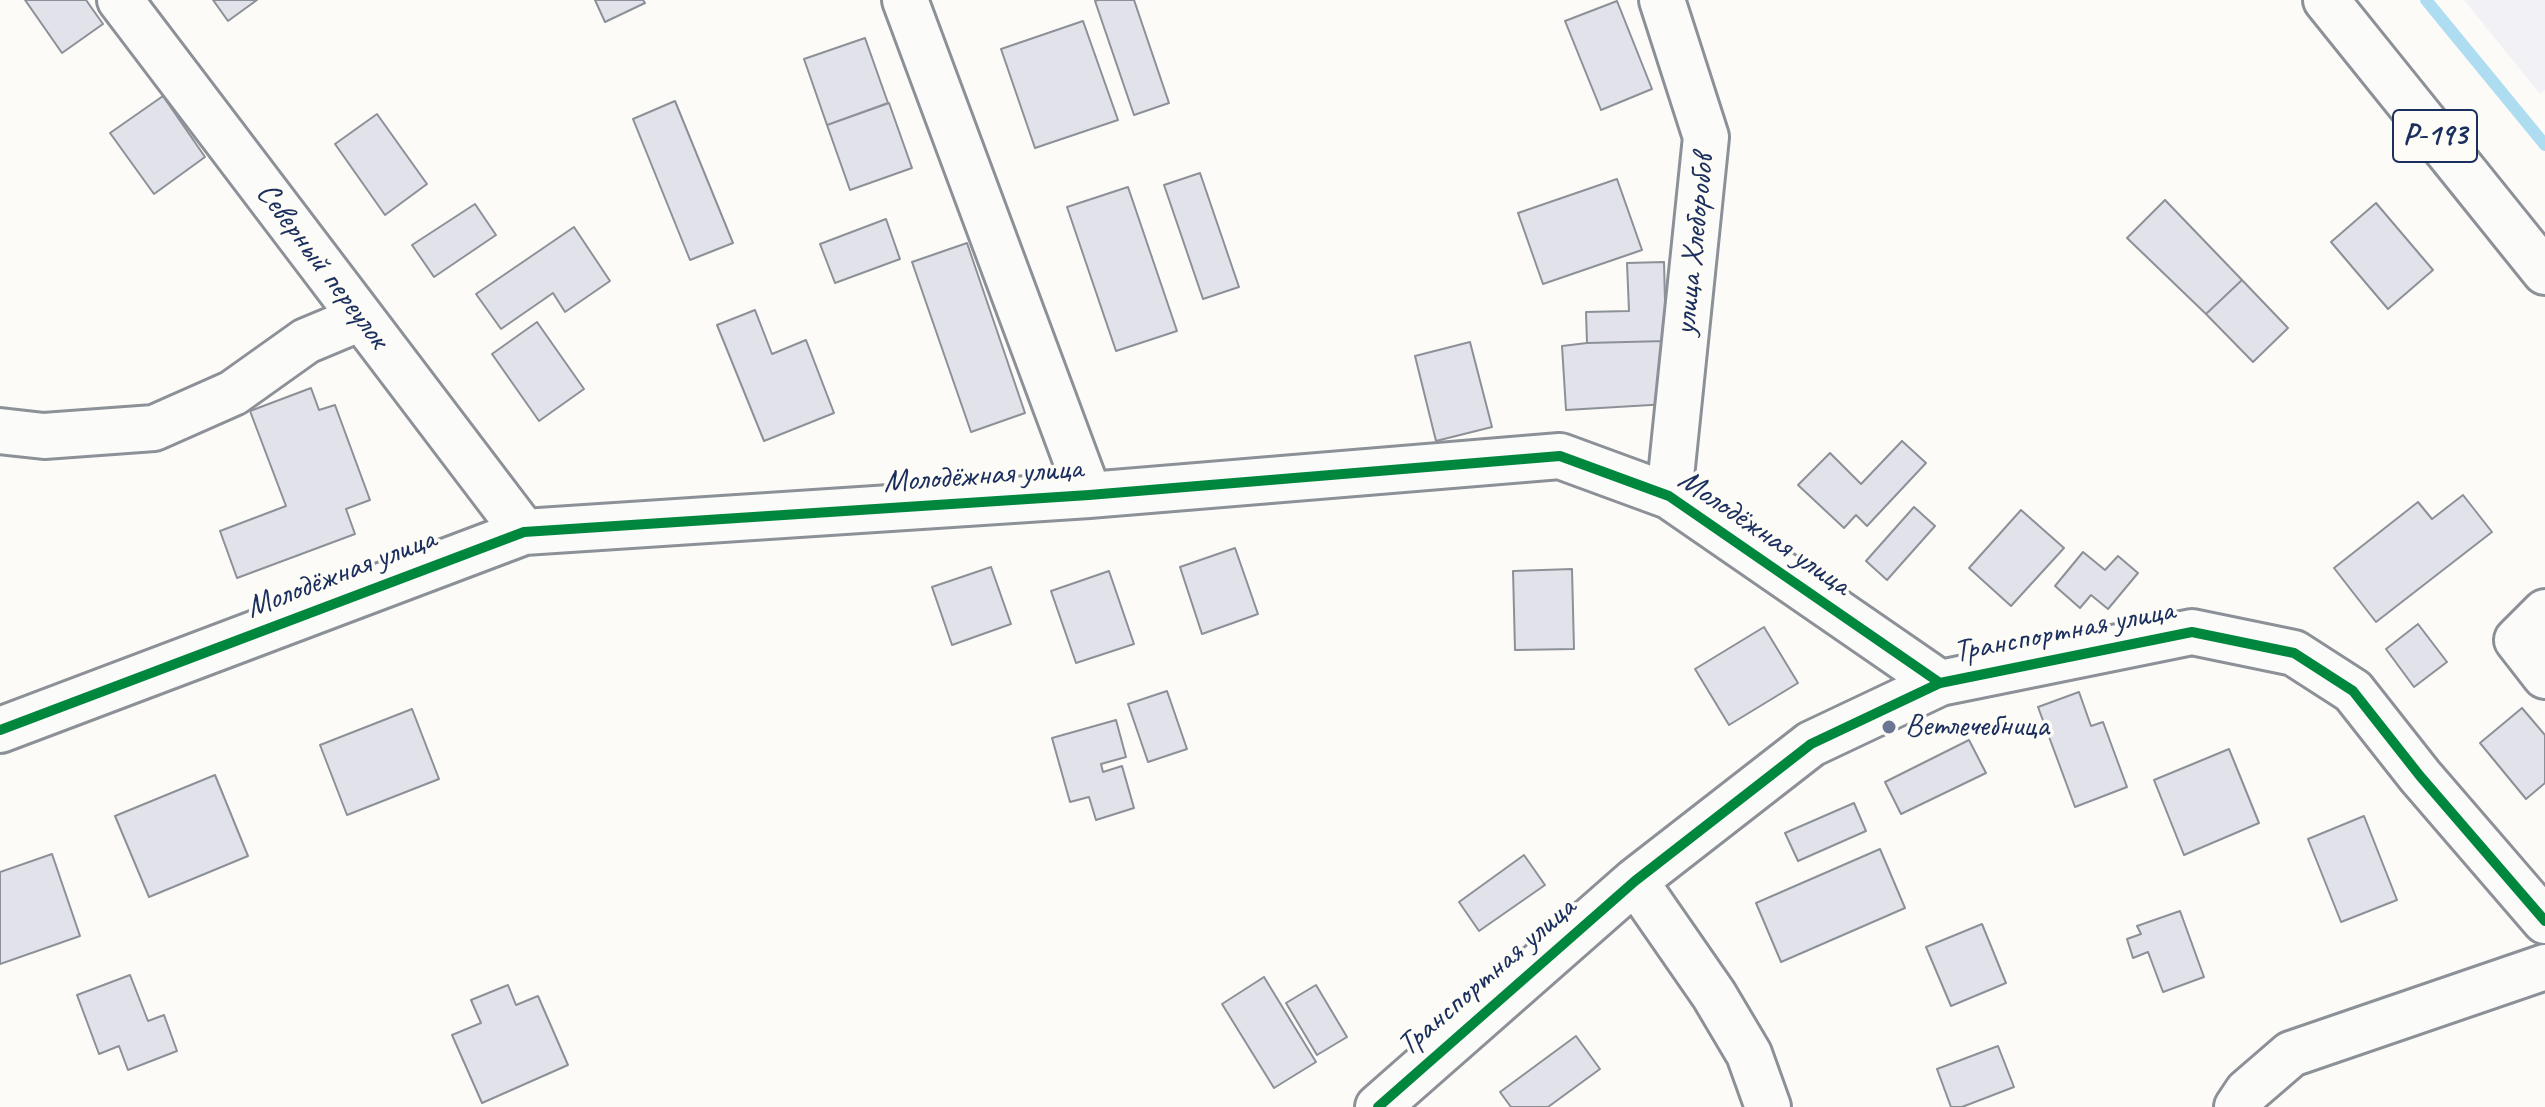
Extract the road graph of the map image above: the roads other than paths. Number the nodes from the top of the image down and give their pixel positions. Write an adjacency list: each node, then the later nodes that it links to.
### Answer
1 (120, 0): 6 (main road, Северный переулок)
2 (905, 0): 8 (main road, Молодёжная улица)
3 (1662, 0): 9 (main road, улица Хлеборобов)
4 (2326, 0): 5 (main road, Р-193)
5 (2545, 272)
6 (361, 318): 7 (main road); 10 (main road, Северный переулок)
7 (0, 431)
8 (1089, 495): 9 (main road, Молодёжная улица); 10 (main road, Молодёжная улица)
9 (1669, 496): 13 (main road, Молодёжная улица)
10 (524, 532): 14 (main road, Молодёжная улица)
11 (2545, 612): 12 (main road)
12 (2545, 676)
13 (1940, 683): 15 (main road, Транспортная улица); 16 (main road, Транспортная улица)
14 (0, 730)
15 (1635, 881): 18 (main road, Транспортная улица); 19 (main road)
16 (2545, 921)
17 (2545, 967): 20 (main road)
18 (1378, 1107)
19 (1768, 1107)
20 (2237, 1107)

